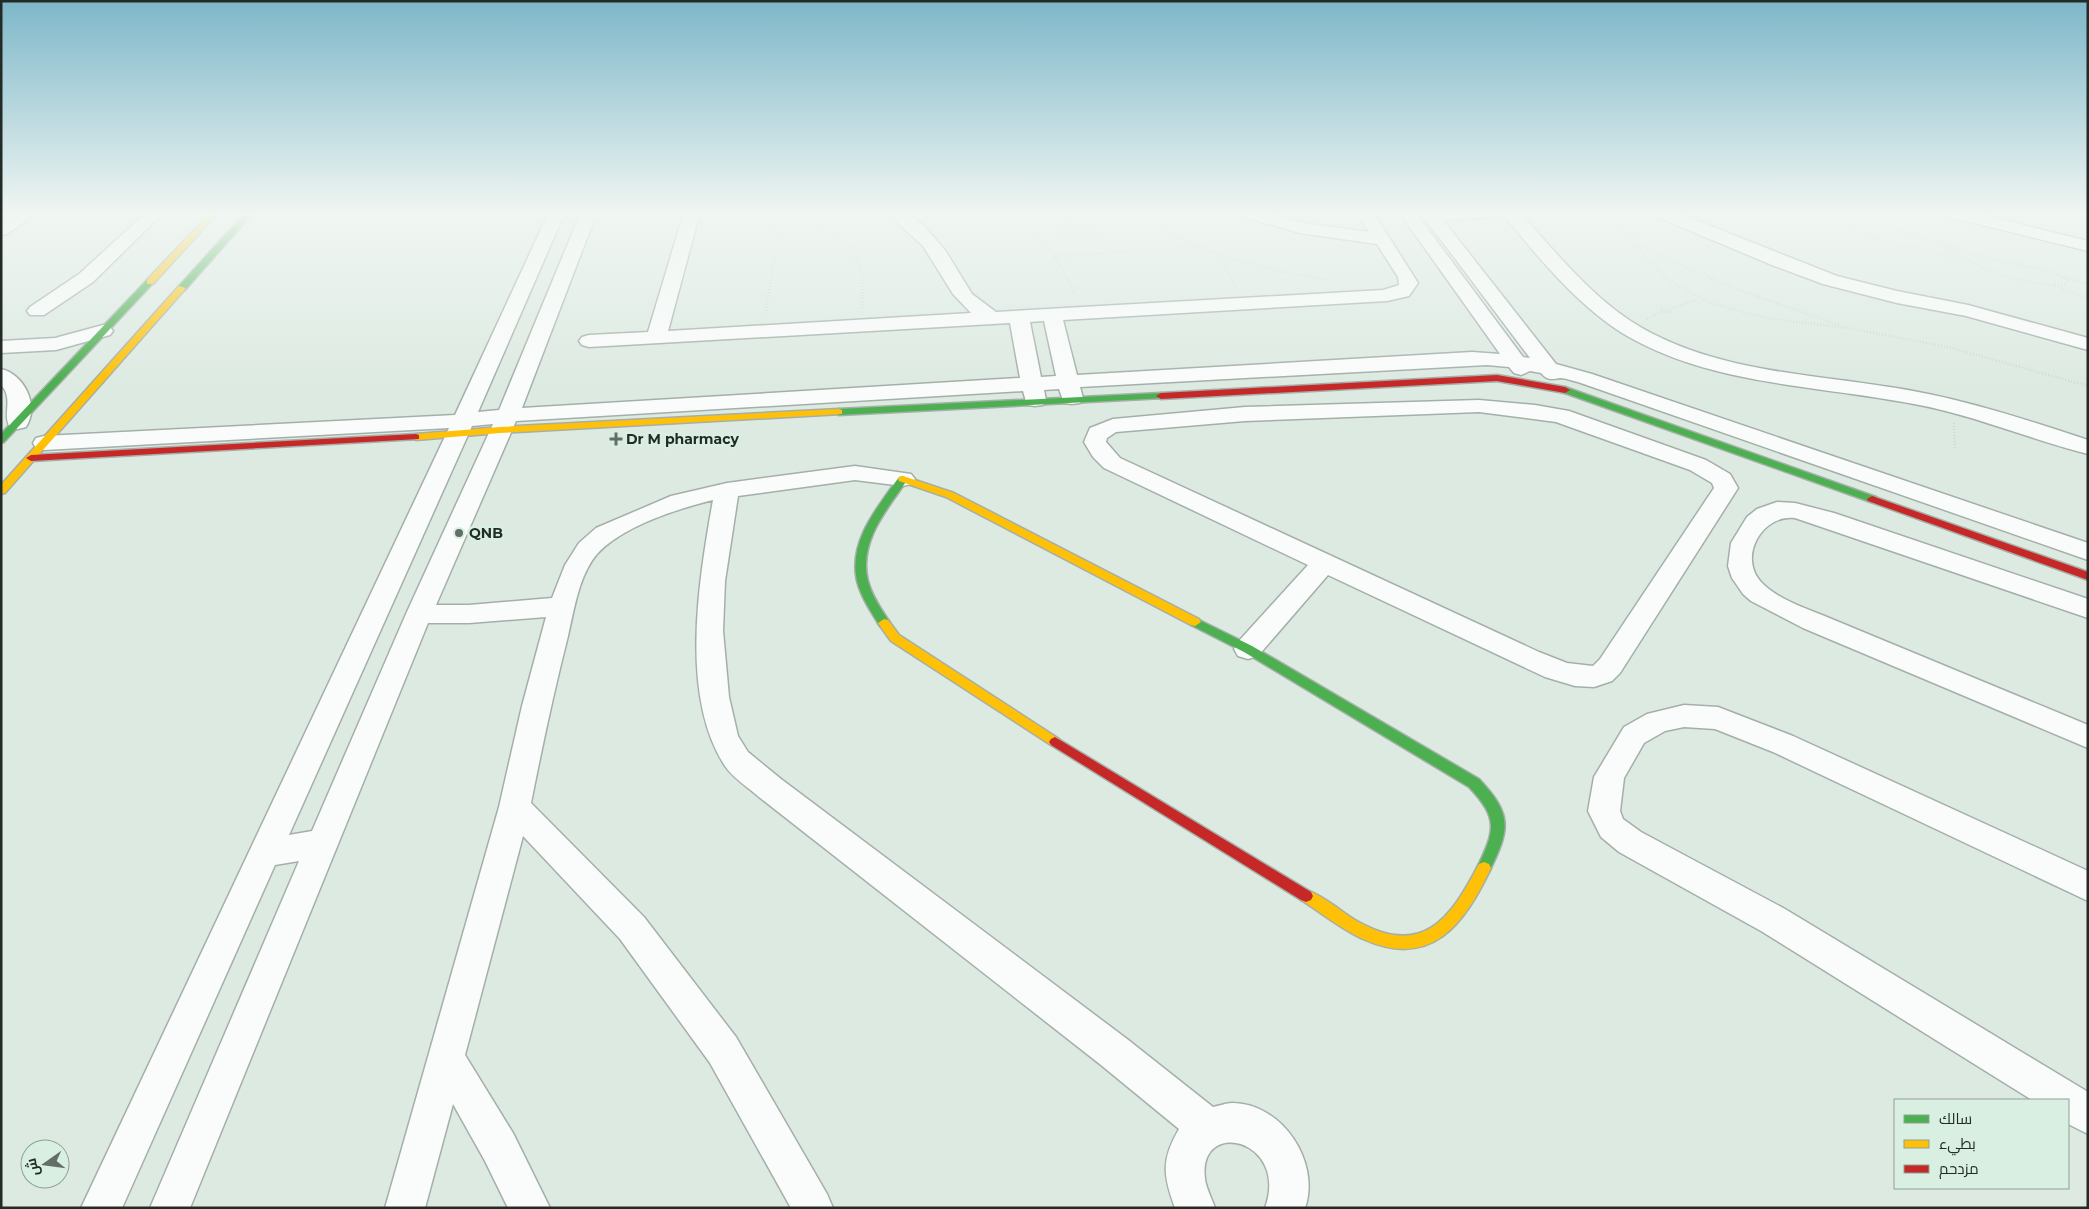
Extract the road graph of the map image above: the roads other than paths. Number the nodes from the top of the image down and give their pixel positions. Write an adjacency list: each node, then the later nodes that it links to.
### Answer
1 (96, 268): 17 (street)
2 (162, 268): 14 (street)
3 (200, 268): 13 (street)
4 (531, 268): 43 (street)
5 (566, 268): 41 (street)
6 (676, 268): 25 (street)
7 (945, 268): 15 (street)
8 (1401, 268): 18 (street)
9 (1448, 268): 30 (street)
10 (1472, 268): 32 (street)
11 (1573, 268): 16 (street)
12 (1809, 268): 22 (street)
13 (188, 282): 14 (street); 47 (street)
14 (147, 284): 23 (street)
15 (960, 294): 20 (street); 21 (street)
16 (1605, 301): 33 (street); 33 (street)
17 (37, 311)
18 (1052, 315): 19 (street); 38 (street)
19 (1018, 317): 20 (street); 39 (street)
20 (992, 318): 21 (street)
21 (932, 321): 25 (street)
22 (2051, 328): 24 (street); 27 (street)
23 (103, 331): 29 (street); 40 (street)
24 (2088, 333)
25 (656, 337): 26 (street)
26 (589, 341)
27 (2088, 344)
28 (1, 347): 29 (street)
29 (33, 347): 31 (street)
30 (1515, 361): 32 (street); 35 (street); 38 (street)
31 (1, 364)
32 (1548, 367): 36 (street); 51 (street)
33 (1804, 373): 37 (street)
34 (1, 375): 40 (street)
35 (1530, 382): 36 (street); 38 (street)
36 (1566, 390): 53 (street)
37 (1911, 390): 42 (street); 42 (street)
38 (1070, 391): 39 (street)
39 (1034, 394): 41 (street)
40 (18, 422): 45 (street)
41 (504, 422): 43 (street); 56 (street)
42 (2031, 422): 44 (street); 46 (street)
43 (459, 428): 47 (street); 61 (street)
44 (2088, 434)
45 (1, 440)
46 (2088, 447)
47 (37, 451): 50 (street)
48 (903, 479): 49 (street); 57 (street); 57 (street)
49 (728, 490): 54 (street); 67 (street)
50 (1, 491)
51 (2088, 552)
52 (1323, 564): 52 (street); 57 (street)
53 (2088, 576)
54 (562, 606): 56 (street); 59 (street)
55 (2088, 609): 58 (street)
56 (419, 614): 60 (street)
57 (1248, 648)
58 (2088, 737)
59 (515, 807): 63 (street); 72 (street)
60 (323, 844): 61 (street); 69 (street)
61 (264, 852): 68 (street)
62 (2088, 887): 64 (street)
63 (447, 1059): 70 (street); 71 (street)
64 (2065, 1099)
65 (2069, 1101): 66 (street)
66 (2088, 1115)
67 (1208, 1128): 73 (street); 74 (street)
68 (101, 1208)
69 (170, 1208)
70 (404, 1208)
71 (530, 1208)
72 (813, 1208)
73 (1195, 1208)
74 (1286, 1208)

